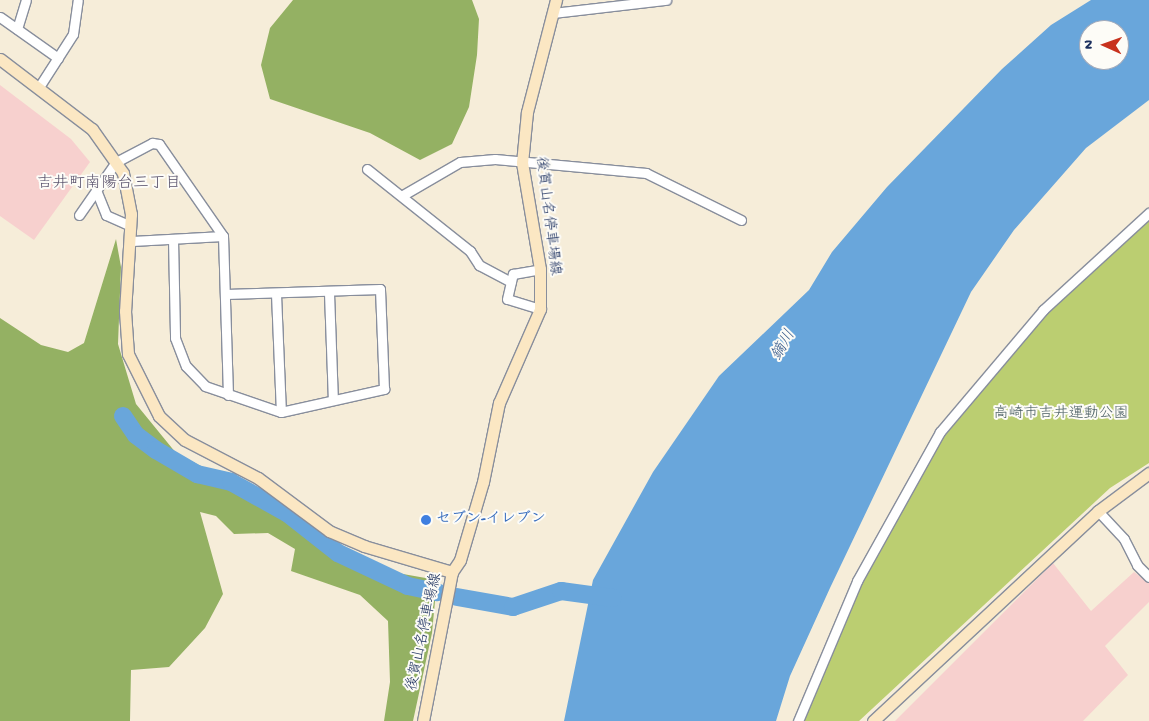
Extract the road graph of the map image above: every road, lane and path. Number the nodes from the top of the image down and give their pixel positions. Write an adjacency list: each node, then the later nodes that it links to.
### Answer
1 (26, 0): 7 (street)
2 (78, 0): 8 (street)
3 (556, 0): 5 (street, 後賀山名停車場線)
4 (666, 0): 5 (street)
5 (553, 13): 12 (street, 後賀山名停車場線)
6 (0, 18): 7 (street)
7 (16, 29): 8 (street)
8 (58, 58): 10 (street)
9 (0, 59): 10 (street)
10 (39, 87): 11 (street)
11 (116, 162): 14 (street); 19 (street); 20 (street)
12 (522, 163): 15 (street); 18 (street); 23 (street, 後賀山名停車場線)
13 (367, 170): 15 (street)
14 (96, 190): 17 (street); 19 (street)
15 (403, 195): 24 (street)
16 (1149, 213): 37 (street)
17 (79, 215)
18 (742, 220)
19 (131, 226): 22 (street)
20 (222, 236): 21 (street); 26 (street)
21 (173, 239): 22 (street); 29 (street)
22 (132, 240): 34 (street)
23 (540, 268): 24 (street); 28 (street, 後賀山名停車場線)
24 (511, 282): 28 (street)
25 (329, 293): 27 (street); 30 (street); 30 (street)
26 (226, 294): 27 (street); 29 (street)
27 (276, 294): 31 (street)
28 (540, 310): 34 (street, 後賀山名停車場線)
29 (228, 395): 31 (street)
30 (333, 400): 31 (street)
31 (281, 412)
32 (1149, 473): 33 (street)
33 (1098, 511): 35 (street); 38 (street)
34 (452, 572): 36 (street, 後賀山名停車場線)
35 (1149, 577)
36 (424, 721)
37 (798, 721)
38 (873, 721)

